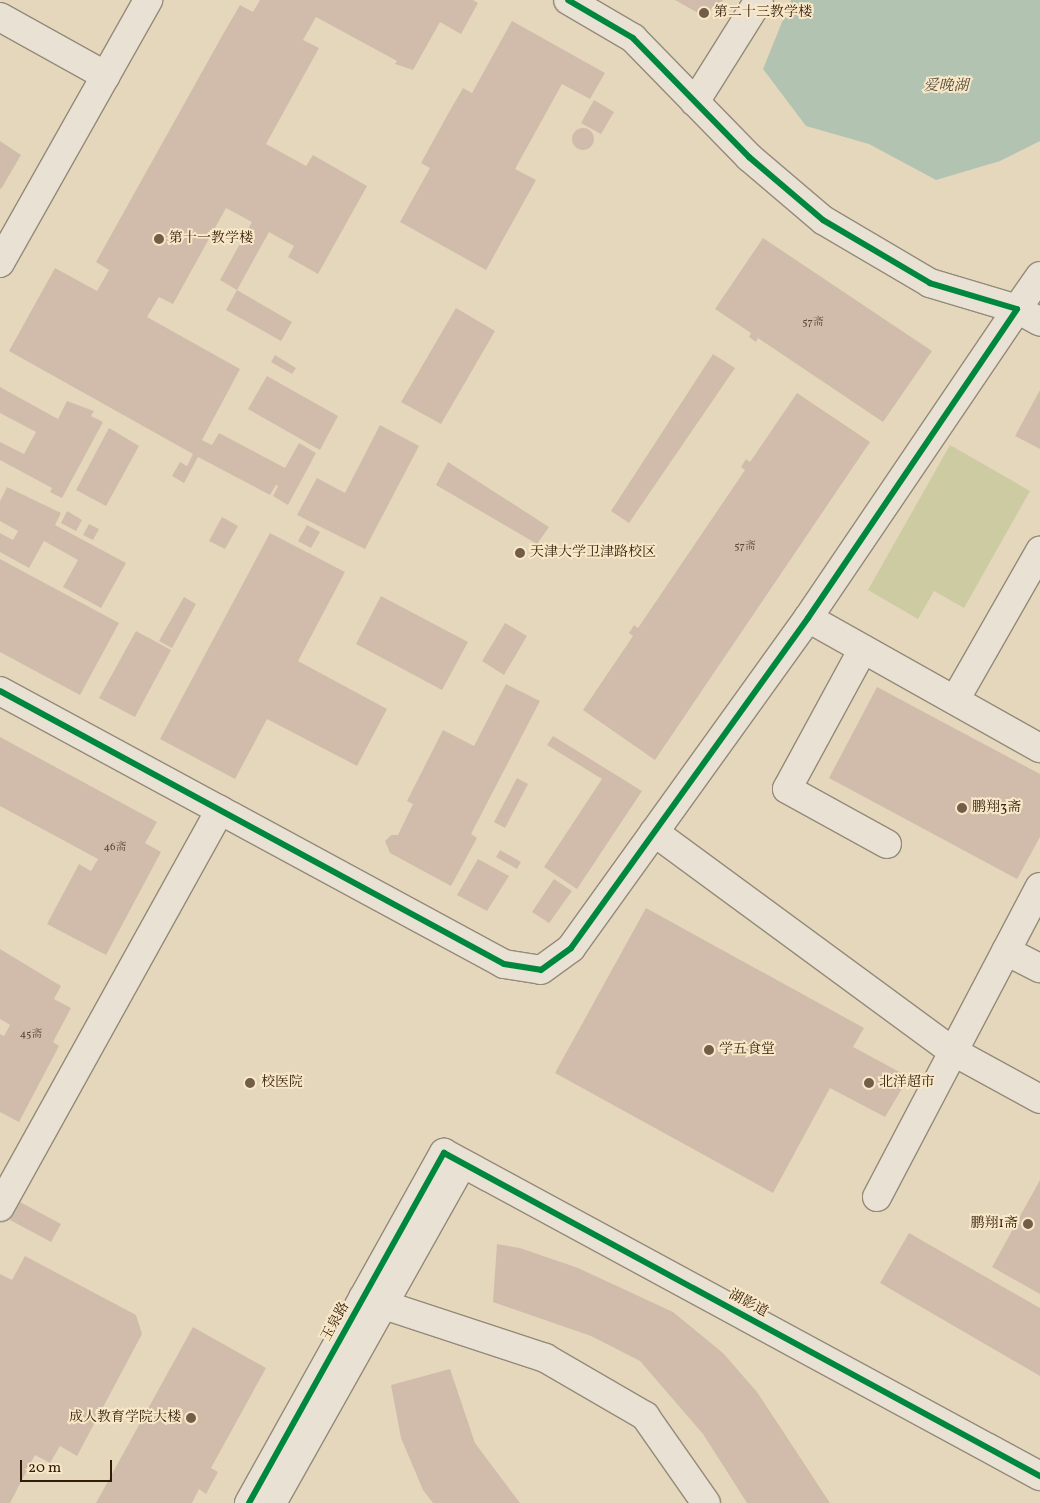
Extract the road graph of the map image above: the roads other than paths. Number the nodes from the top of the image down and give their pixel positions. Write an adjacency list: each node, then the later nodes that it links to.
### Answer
1 (148, 0): 5 (street)
2 (568, 0): 6 (street)
3 (759, 0): 6 (street)
4 (0, 17): 5 (street)
5 (106, 76): 7 (street)
6 (696, 102): 9 (street)
7 (0, 263)
8 (1040, 276): 9 (street)
9 (1028, 315): 11 (street)
10 (1040, 551): 14 (street)
11 (808, 618): 12 (street); 17 (street)
12 (863, 648): 14 (street); 18 (street)
13 (0, 691): 16 (street)
14 (955, 700): 15 (street)
15 (1040, 748)
16 (220, 810): 17 (street); 25 (street)
17 (654, 832): 22 (street)
18 (887, 844)
19 (1040, 887): 20 (street)
20 (1006, 951): 21 (street); 22 (street)
21 (1040, 968)
22 (954, 1052): 23 (street); 26 (street)
23 (1040, 1099)
24 (453, 1159): 28 (street, 玉泉路); 29 (street, 湖影道)
25 (8, 1172): 27 (street)
26 (877, 1198)
27 (0, 1207)
28 (373, 1301): 30 (street, 玉泉路); 31 (street, 玉泉路); 32 (street)
29 (1040, 1476)
30 (249, 1503)
31 (272, 1503)
32 (706, 1503)

